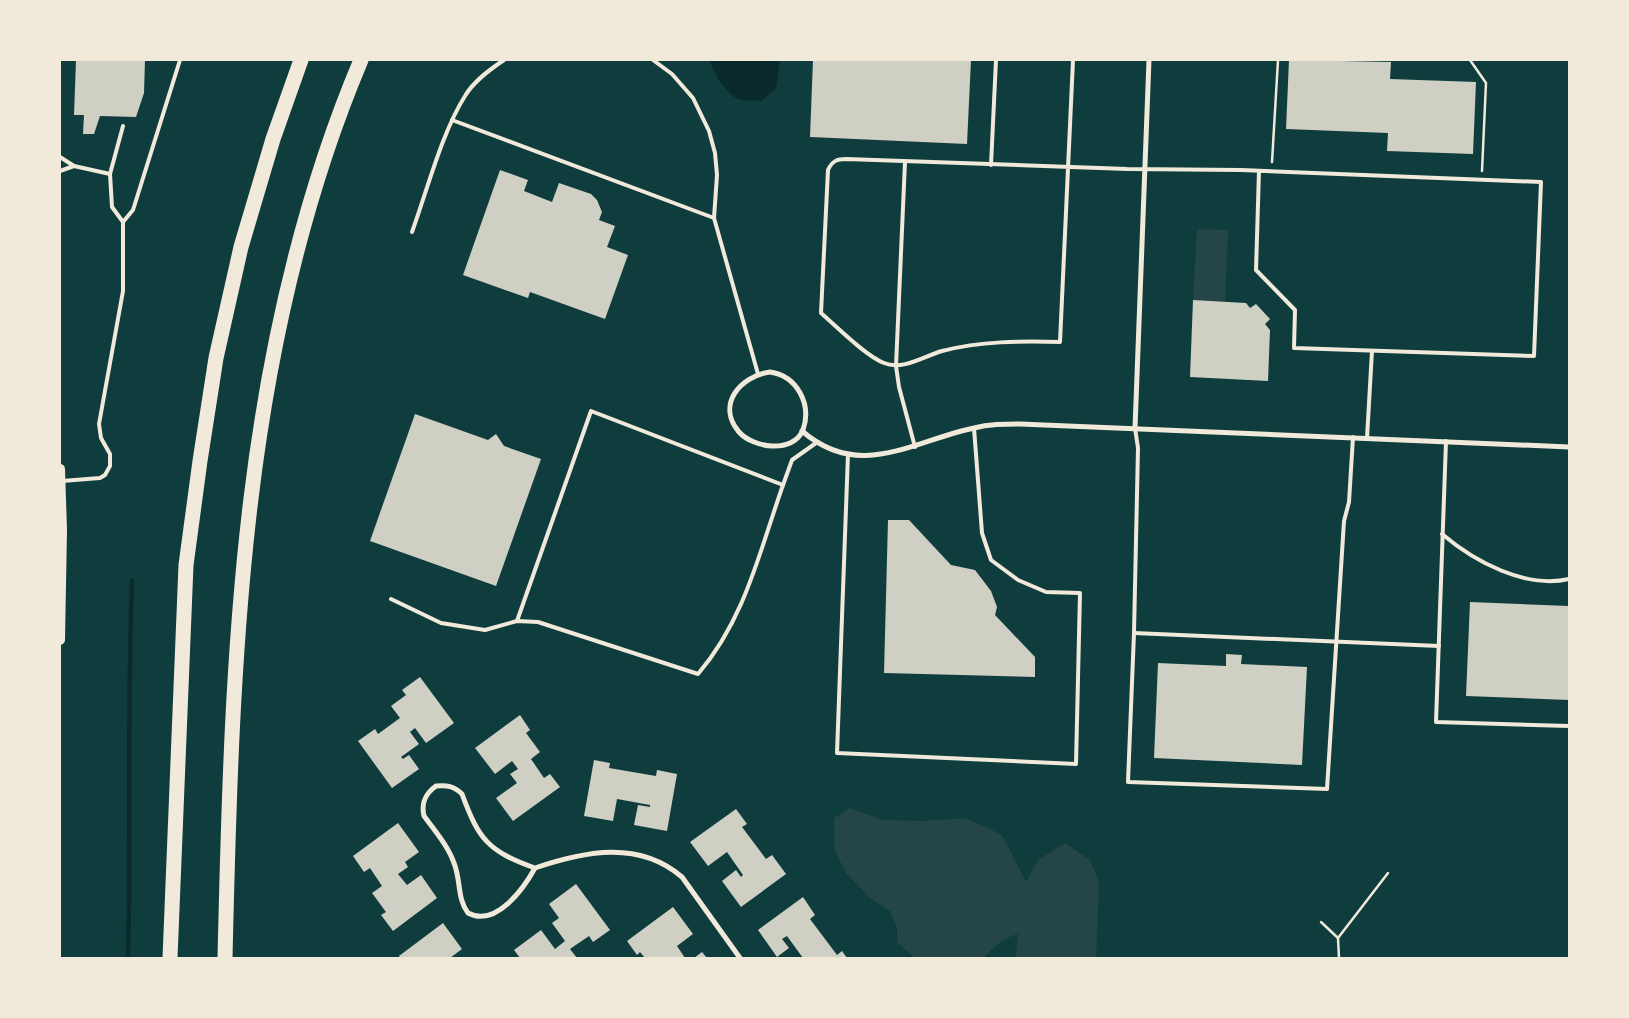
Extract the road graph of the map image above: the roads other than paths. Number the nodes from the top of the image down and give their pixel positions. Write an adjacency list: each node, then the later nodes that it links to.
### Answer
1 (180, 60): 21 (lane)
2 (301, 60): 49 (highway)
3 (361, 60): 50 (highway)
4 (504, 60): 9 (lane)
5 (653, 60): 20 (lane)
6 (996, 60): 13 (lane)
7 (1073, 60): 15 (lane)
8 (1149, 60): 16 (street)
9 (452, 120): 20 (lane); 22 (lane)
10 (123, 126): 19 (lane)
11 (60, 157): 14 (lane)
12 (905, 162): 13 (lane); 24 (lane); 24 (lane)
13 (991, 165): 15 (lane)
14 (74, 166): 17 (lane); 19 (lane)
15 (1069, 168): 16 (lane); 24 (lane)
16 (1146, 169): 18 (lane); 27 (street)
17 (60, 171)
18 (1259, 171): 23 (lane); 23 (lane)
19 (110, 174): 21 (lane)
20 (714, 218): 25 (lane)
21 (122, 222): 37 (lane)
22 (412, 232)
23 (1372, 351): 30 (lane)
24 (896, 366): 33 (lane)
25 (758, 374): 28 (street); 28 (street)
26 (974, 428): 27 (street); 33 (street); 35 (lane)
27 (1135, 428): 29 (street); 43 (lane)
28 (802, 431): 32 (street)
29 (1354, 437): 30 (street); 45 (lane)
30 (1367, 438): 31 (street)
31 (1446, 441): 34 (street); 39 (lane)
32 (816, 443): 35 (street); 38 (lane)
33 (915, 447): 35 (street)
34 (1569, 447)
35 (848, 454)
36 (60, 469): 37 (main road)
37 (61, 481): 44 (main road)
38 (783, 485): 42 (lane); 42 (lane)
39 (1442, 534): 40 (lane); 46 (lane)
40 (1569, 578)
41 (391, 599): 42 (lane)
42 (517, 621)
43 (1134, 633): 45 (lane); 45 (lane)
44 (60, 640)
45 (1335, 642): 46 (lane)
46 (1439, 646): 47 (lane)
47 (1569, 726)
48 (535, 868): 48 (street); 51 (street)
49 (170, 958)
50 (224, 958)
51 (740, 958)

